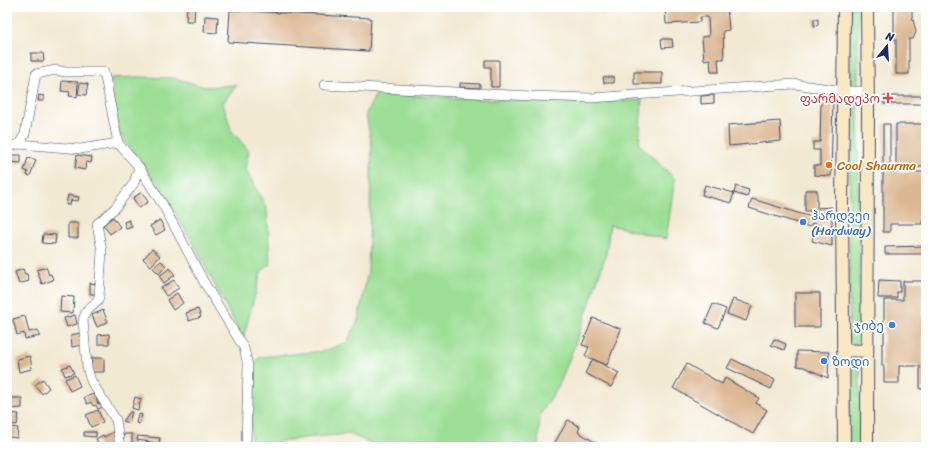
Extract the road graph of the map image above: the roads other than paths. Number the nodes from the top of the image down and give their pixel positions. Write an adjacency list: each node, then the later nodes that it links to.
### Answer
1 (844, 7): 4 (main road)
2 (866, 7): 5 (main road)
3 (324, 85): 4 (street)
4 (844, 91): 5 (street); 10 (main road)
5 (868, 91): 11 (main road)
6 (118, 143): 7 (street); 7 (street); 9 (street)
7 (19, 144): 8 (street)
8 (7, 147)
9 (139, 167): 12 (street); 13 (street)
10 (843, 350): 11 (main road); 14 (main road)
11 (867, 351): 15 (main road)
12 (120, 447)
13 (246, 447)
14 (844, 447)
15 (867, 447)

